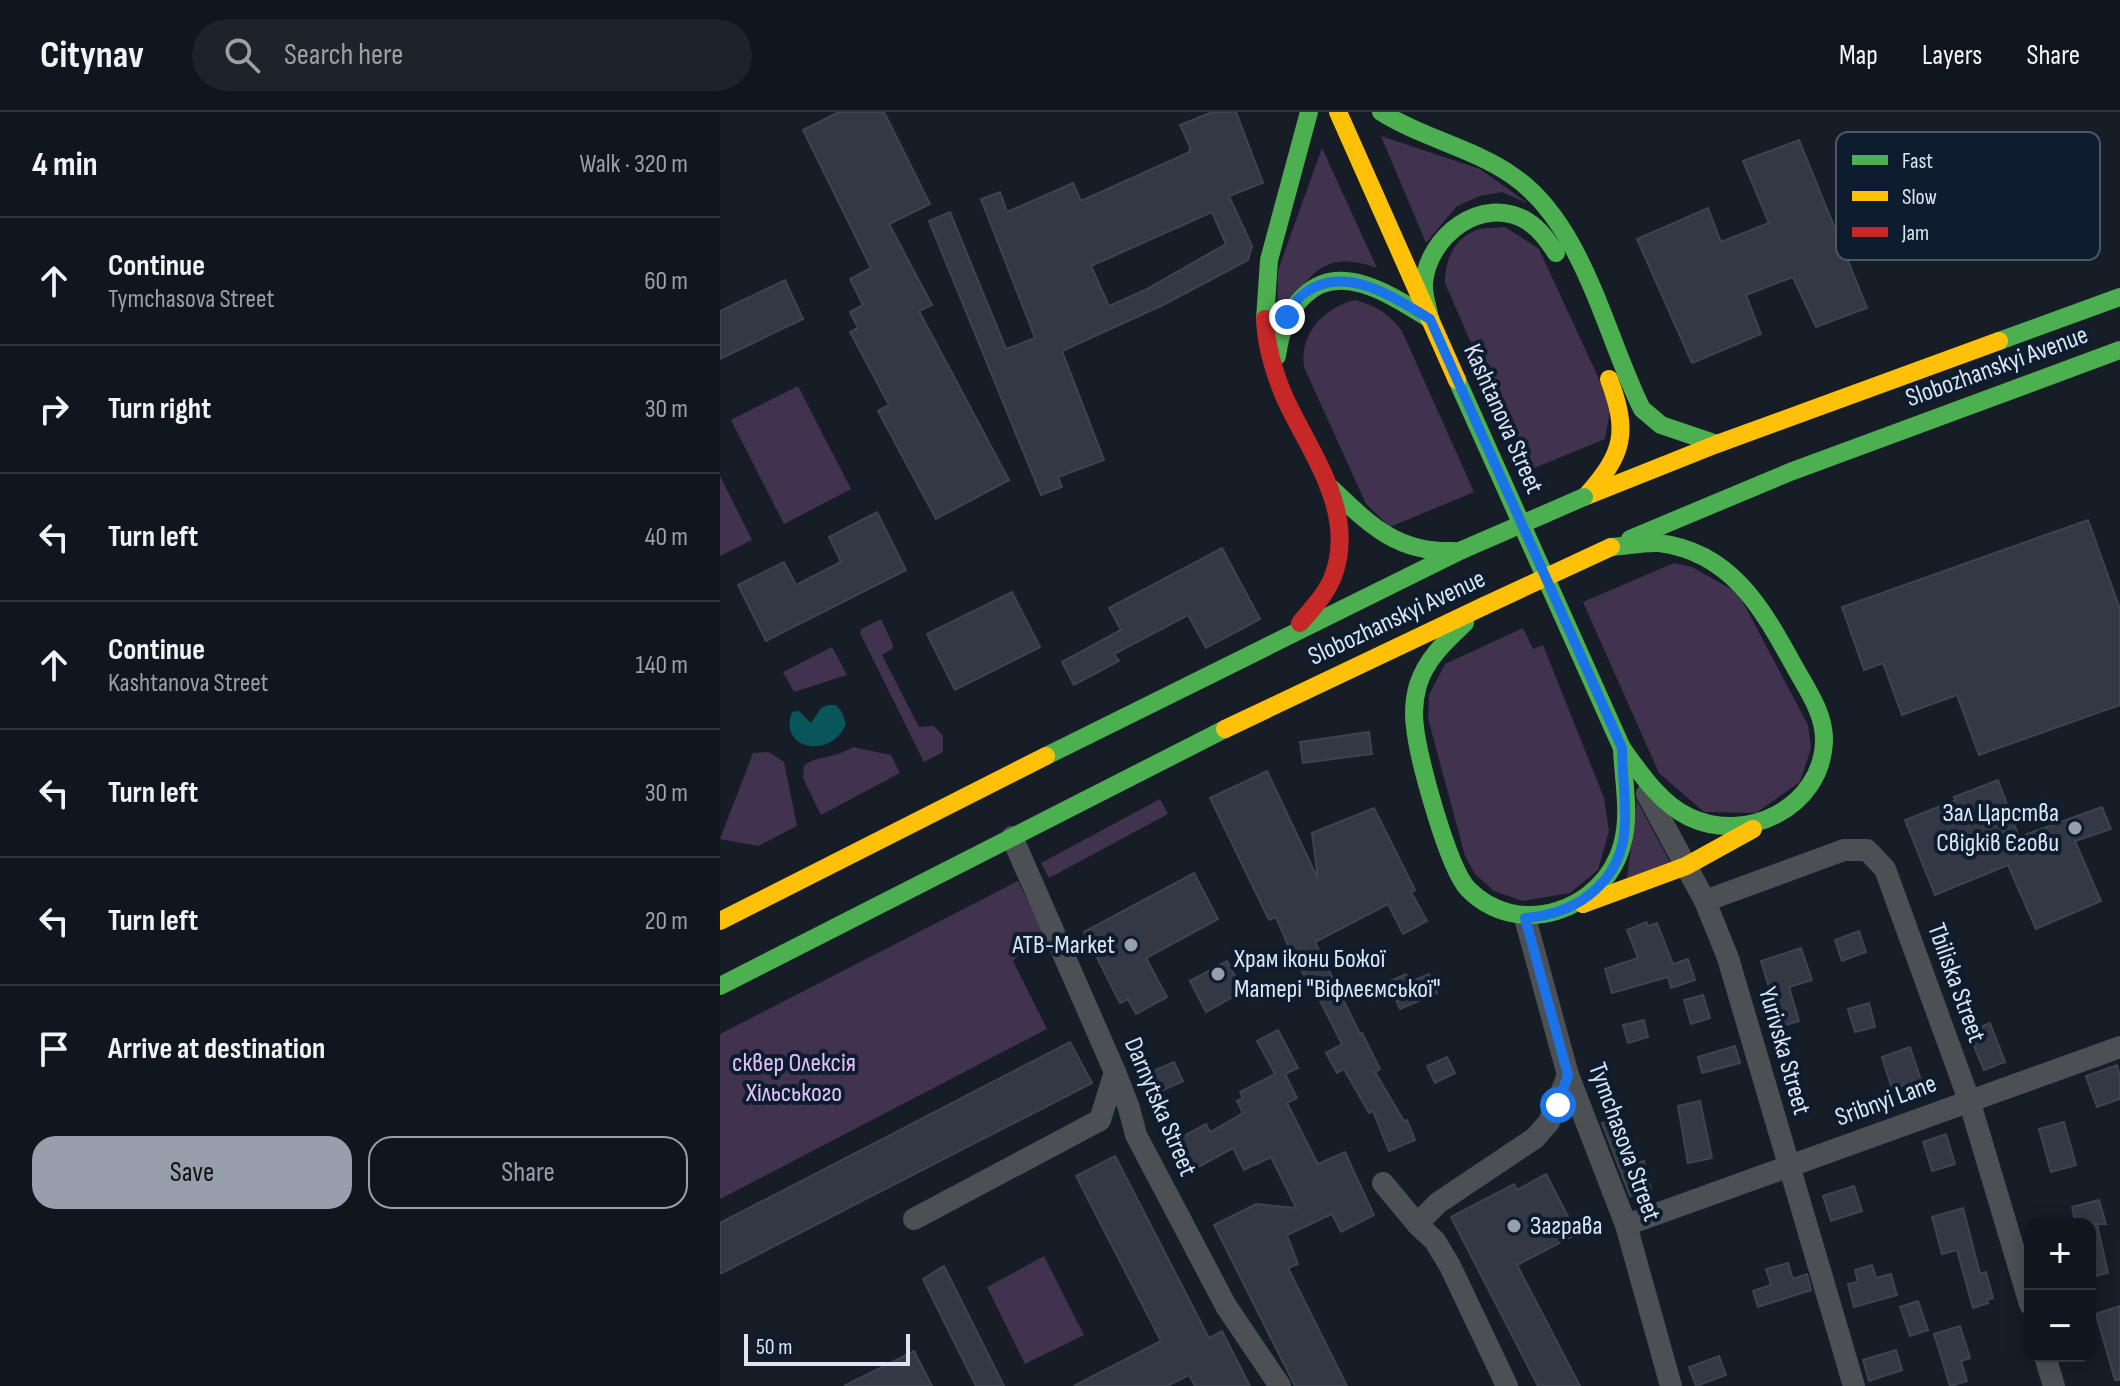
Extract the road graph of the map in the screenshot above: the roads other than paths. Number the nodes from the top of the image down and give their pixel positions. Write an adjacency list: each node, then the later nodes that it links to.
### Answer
1 (1309, 112): 9 (main road)
2 (1338, 112): 6 (main road, Kashtanova Street)
3 (1381, 112): 10 (main road)
4 (1561, 266): 6 (main road)
5 (2120, 297): 10 (main road, Slobozhanskyi Avenue)
6 (1430, 319): 9 (main road); 17 (main road, Kashtanova Street)
7 (2120, 350): 13 (main road, Slobozhanskyi Avenue)
8 (1603, 365): 12 (main road)
9 (1275, 373): 11 (main road)
10 (1717, 444): 12 (main road, Slobozhanskyi Avenue)
11 (1331, 488): 14 (main road); 16 (main road)
12 (1584, 497): 14 (main road, Slobozhanskyi Avenue, bridge)
13 (1611, 547): 15 (main road, Slobozhanskyi Avenue, bridge); 18 (main road)
14 (1462, 550): 16 (main road, Slobozhanskyi Avenue)
15 (1484, 606): 19 (main road, Slobozhanskyi Avenue); 23 (main road)
16 (1296, 629): 24 (main road, Slobozhanskyi Avenue)
17 (1622, 748): 18 (main road); 20 (street, Yurivska Street); 22 (main road)
18 (1771, 819): 20 (main road)
19 (1012, 837): 25 (main road, Slobozhanskyi Avenue); 27 (street, Darnytska Street)
20 (1686, 866): 21 (street, Yurivska Street); 22 (main road)
21 (1705, 901): 29 (street, Tbiliska Street); 30 (street, Yurivska Street)
22 (1575, 907): 23 (main road)
23 (1525, 918): 28 (street, Tymchasova Street)
24 (720, 921)
25 (720, 986)
26 (2120, 1047): 29 (street, Sribnyi Lane)
27 (1115, 1072): 32 (street); 37 (street, Darnytska Street)
28 (1568, 1075): 33 (street); 34 (street, Tymchasova Street)
29 (1969, 1100): 30 (street, Sribnyi Lane); 35 (street, Tbiliska Street)
30 (1788, 1166): 34 (street, Sribnyi Lane); 40 (street, Yurivska Street)
31 (1383, 1183): 33 (street)
32 (914, 1219)
33 (1417, 1224): 38 (street)
34 (1626, 1225): 39 (street, Tymchasova Street)
35 (2026, 1290)
36 (2047, 1362): 41 (street)
37 (1280, 1386)
38 (1507, 1386)
39 (1671, 1386)
40 (1854, 1386)
41 (2054, 1386)

